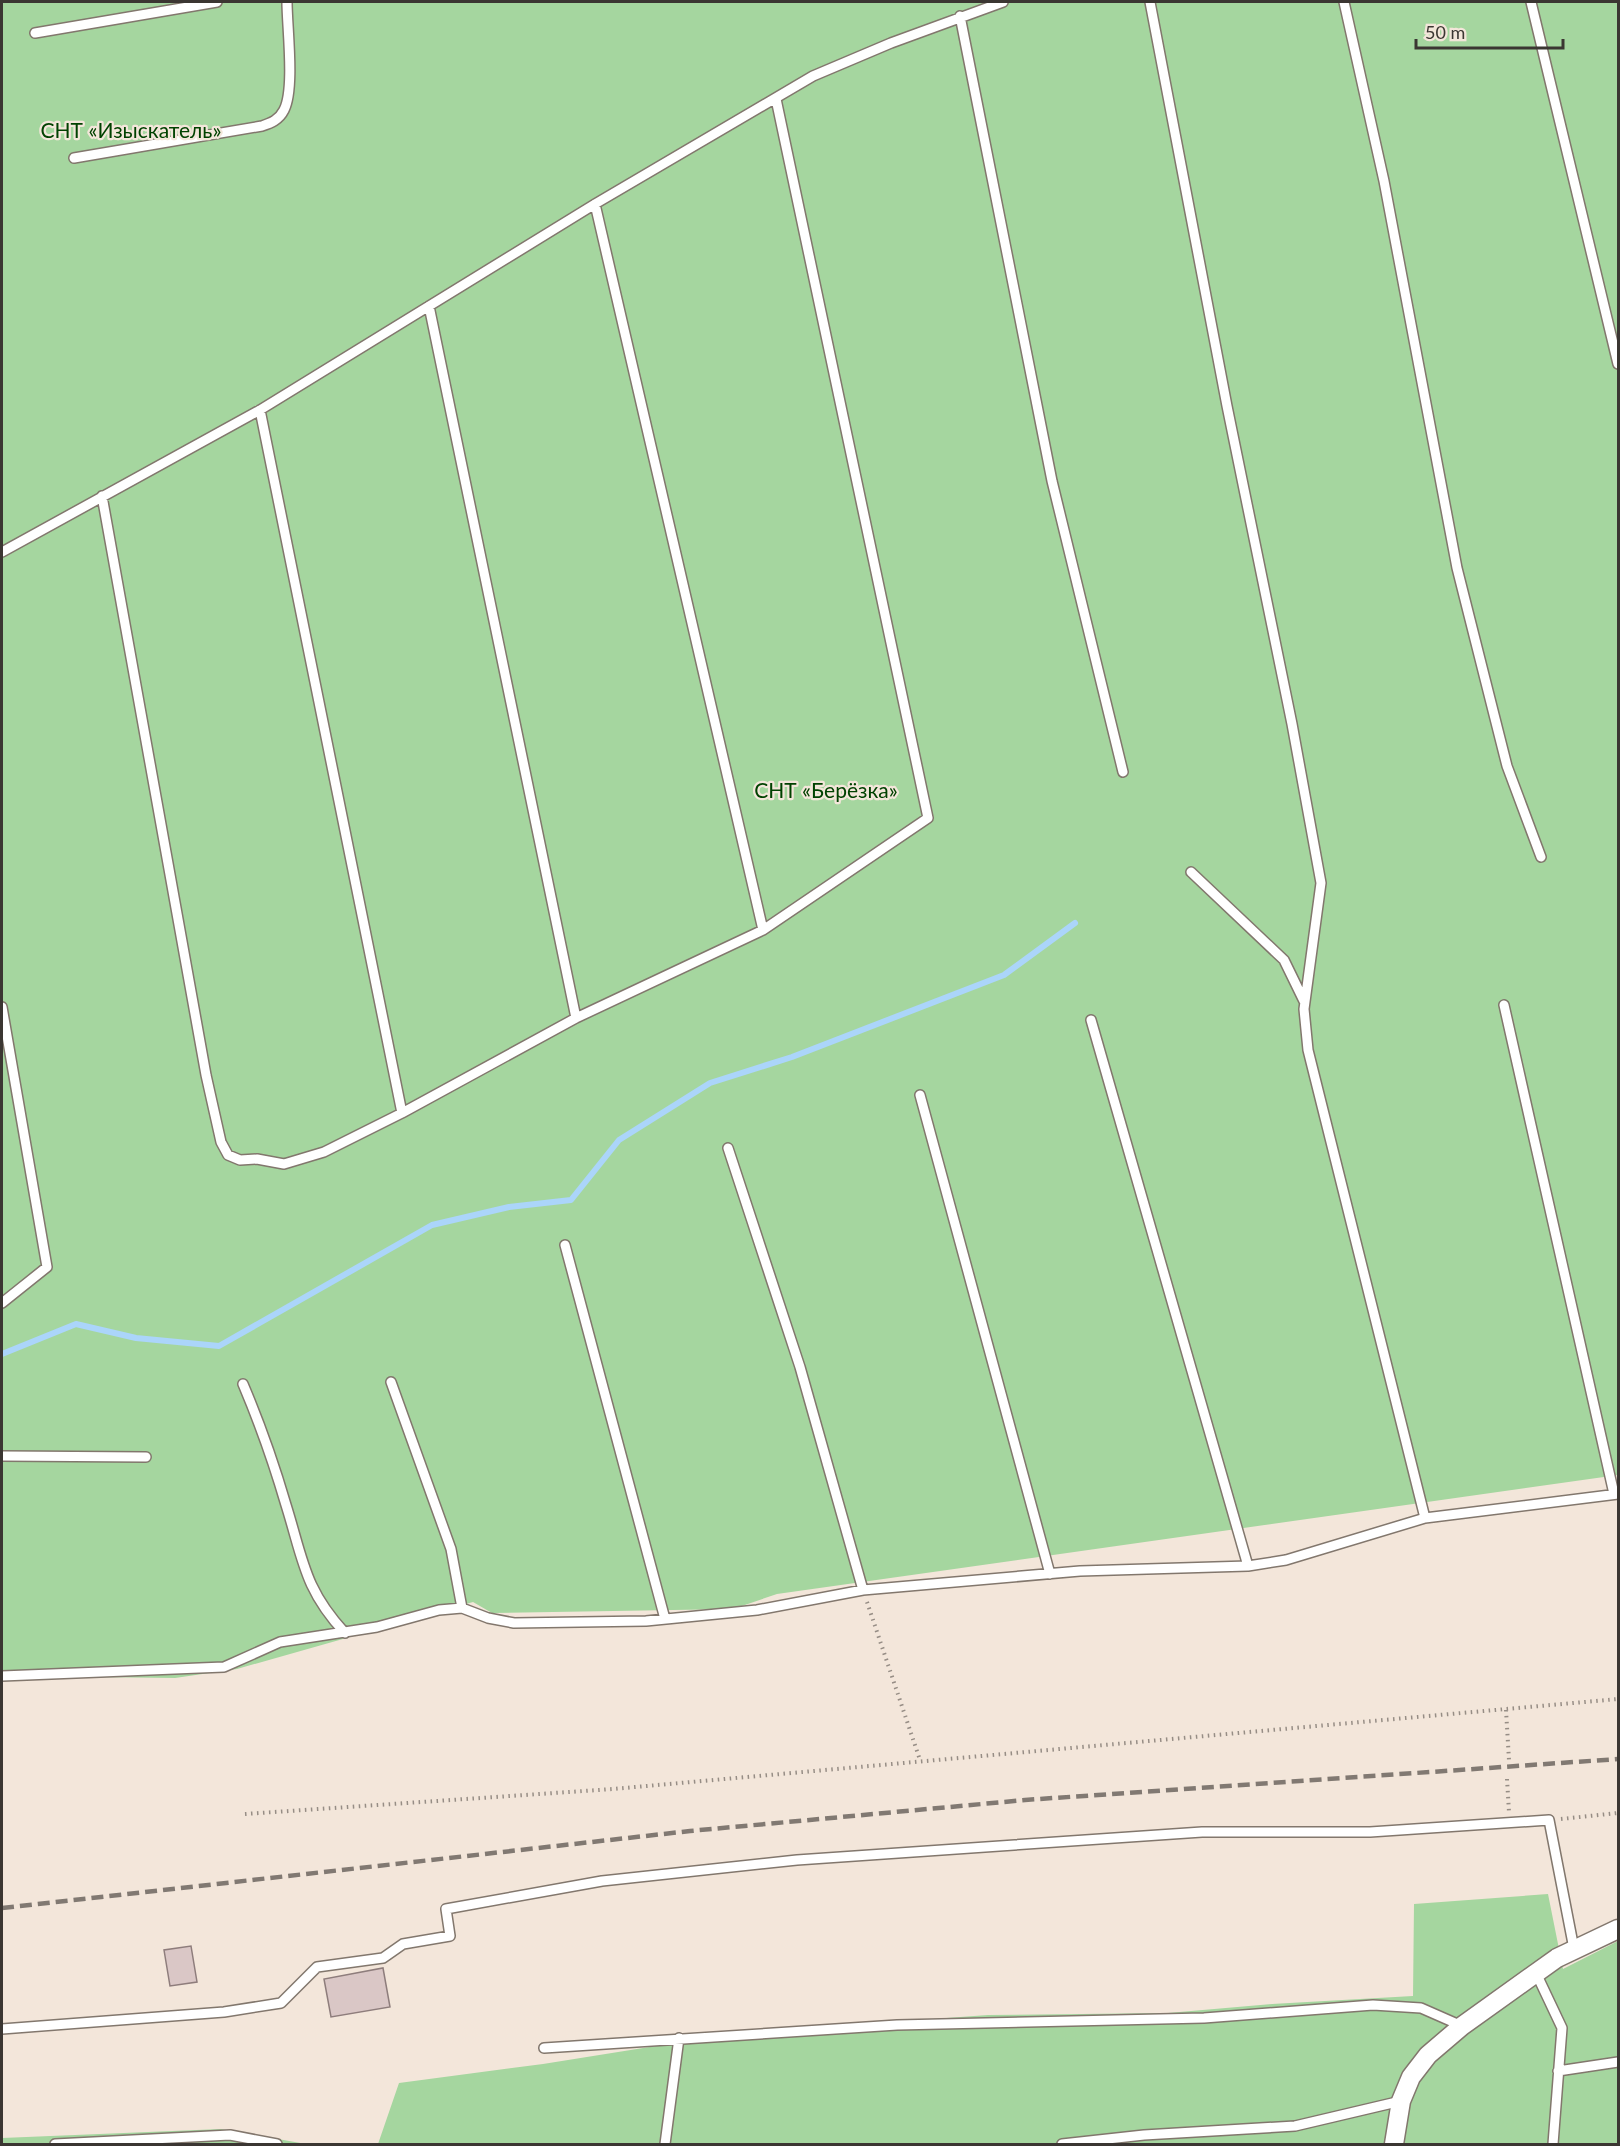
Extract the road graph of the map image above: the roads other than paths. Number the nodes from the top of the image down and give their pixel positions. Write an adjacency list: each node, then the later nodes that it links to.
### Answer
1 (217, 2): 8 (lane)
2 (287, 2): 10 (lane)
3 (1003, 2): 7 (lane)
4 (1150, 2): 21 (lane)
5 (1344, 2): 18 (lane)
6 (1531, 2): 13 (lane)
7 (960, 16): 9 (lane); 17 (lane)
8 (35, 33)
9 (776, 99): 11 (lane); 20 (lane)
10 (74, 158)
11 (594, 204): 12 (lane); 20 (lane)
12 (429, 306): 14 (lane); 24 (lane)
13 (1618, 364)
14 (260, 410): 15 (lane); 27 (lane)
15 (102, 496): 16 (lane); 27 (lane)
16 (2, 552)
17 (1123, 772)
18 (1541, 857)
19 (1191, 872): 21 (lane)
20 (764, 930): 24 (lane)
21 (1304, 1001): 36 (lane)
22 (1504, 1005): 35 (lane)
23 (2, 1007): 30 (lane)
24 (576, 1018): 27 (lane)
25 (1091, 1020): 37 (lane)
26 (920, 1095): 38 (lane)
27 (402, 1113)
28 (728, 1148): 39 (lane)
29 (565, 1245): 41 (lane)
30 (2, 1303)
31 (391, 1382): 40 (lane)
32 (243, 1384): 42 (lane)
33 (2, 1456): 34 (lane)
34 (146, 1457)
35 (1616, 1494): 36 (lane)
36 (1425, 1518): 37 (lane)
37 (1248, 1566): 38 (lane)
38 (1050, 1574): 39 (lane)
39 (863, 1590): 41 (lane)
40 (462, 1608): 41 (lane); 42 (lane)
41 (665, 1619)
42 (345, 1633): 43 (lane)
43 (2, 1676)
44 (1618, 1929): 45 (street)
45 (1574, 1949): 46 (street); 48 (lane)
46 (1536, 1973): 47 (street); 52 (lane)
47 (1462, 2026): 49 (lane); 53 (street)
48 (2, 2029)
49 (679, 2038): 50 (lane); 57 (lane)
50 (544, 2048)
51 (1618, 2062): 52 (lane)
52 (1558, 2071): 60 (lane)
53 (1401, 2101): 58 (lane); 59 (street)
54 (229, 2140): 55 (lane); 56 (lane)
55 (55, 2145)
56 (277, 2145)
57 (665, 2145)
58 (1062, 2145)
59 (1394, 2145)
60 (1553, 2145)

